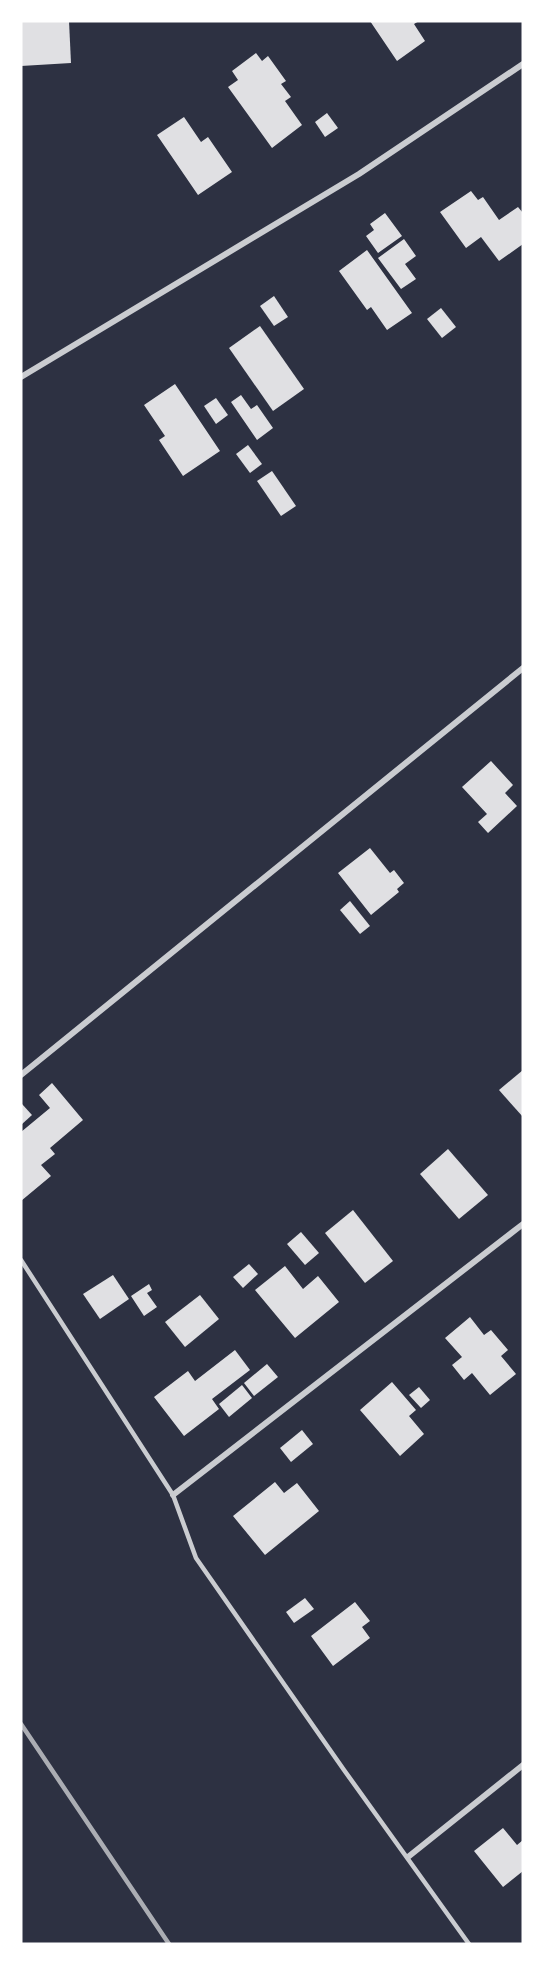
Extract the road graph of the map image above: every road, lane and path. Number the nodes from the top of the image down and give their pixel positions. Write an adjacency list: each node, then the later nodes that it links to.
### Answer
1 (523, 64): 2 (street)
2 (21, 377)
3 (523, 668): 4 (street)
4 (21, 1076)
5 (523, 1224): 7 (street)
6 (21, 1260): 7 (lane)
7 (172, 1495): 9 (lane)
8 (523, 1765): 9 (street)
9 (408, 1857): 10 (lane)
10 (469, 1944)

